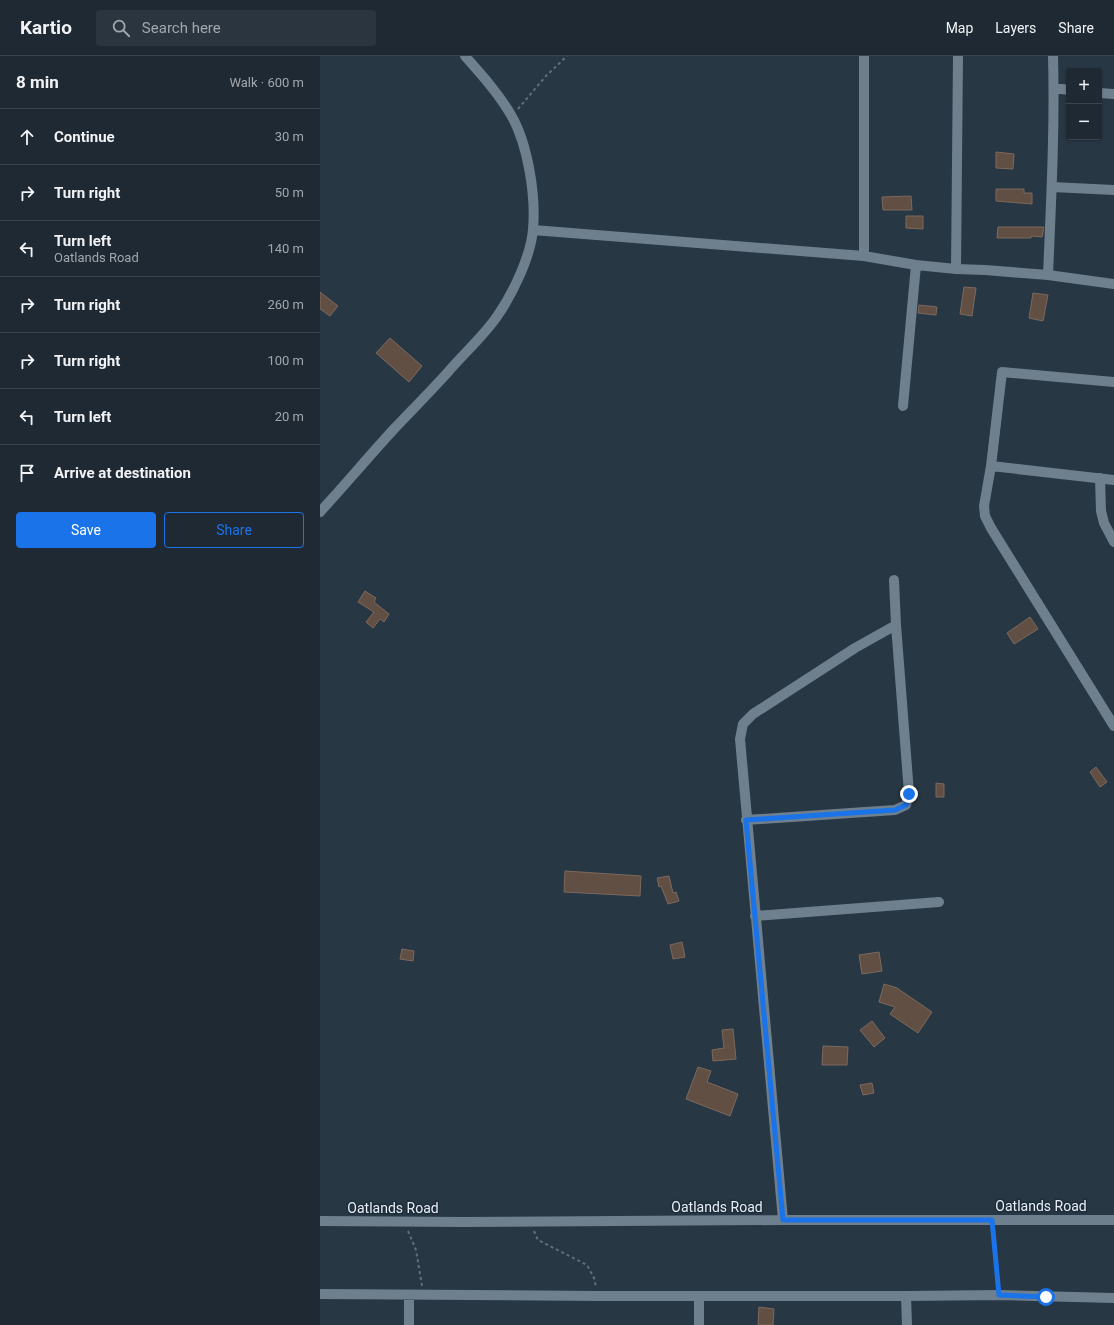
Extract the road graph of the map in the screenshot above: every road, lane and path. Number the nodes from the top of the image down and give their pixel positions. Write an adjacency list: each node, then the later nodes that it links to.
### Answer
1 (465, 56): 10 (street)
2 (567, 56): 10 (path)
3 (864, 56): 14 (street)
4 (958, 56): 16 (street)
5 (1053, 56): 6 (street)
6 (1054, 88): 7 (street); 11 (street)
7 (1066, 90)
8 (1102, 93): 9 (street)
9 (1114, 94)
10 (512, 116): 13 (street)
11 (1052, 187): 12 (street); 17 (street)
12 (1114, 190)
13 (533, 230): 14 (street); 24 (street)
14 (864, 256): 15 (street)
15 (916, 265): 16 (street); 20 (street)
16 (956, 269): 17 (street)
17 (1048, 275): 18 (street)
18 (1114, 284)
19 (1114, 382): 21 (street)
20 (903, 406)
21 (991, 466): 22 (street); 28 (street)
22 (1100, 478): 23 (street); 25 (street)
23 (1114, 480)
24 (320, 512)
25 (1114, 542)
26 (894, 580): 27 (street)
27 (896, 625): 29 (street); 29 (street)
28 (1114, 726)
29 (746, 820): 31 (street)
30 (939, 902): 31 (street)
31 (756, 916): 32 (street)
32 (783, 1220): 33 (street, Oatlands Road); 37 (street, Oatlands Road)
33 (992, 1220): 34 (street, Oatlands Road); 41 (path)
34 (1114, 1220)
35 (320, 1221): 36 (street, Oatlands Road)
36 (405, 1222): 37 (street, Oatlands Road); 40 (path)
37 (530, 1222): 42 (path)
38 (320, 1294): 39 (street)
39 (409, 1295): 40 (street); 46 (street)
40 (424, 1295): 42 (street)
41 (999, 1295): 44 (street); 45 (street)
42 (599, 1296): 43 (street)
43 (699, 1296): 44 (street); 47 (street)
44 (906, 1296): 48 (street)
45 (1114, 1298)
46 (409, 1325)
47 (699, 1325)
48 (907, 1325)

